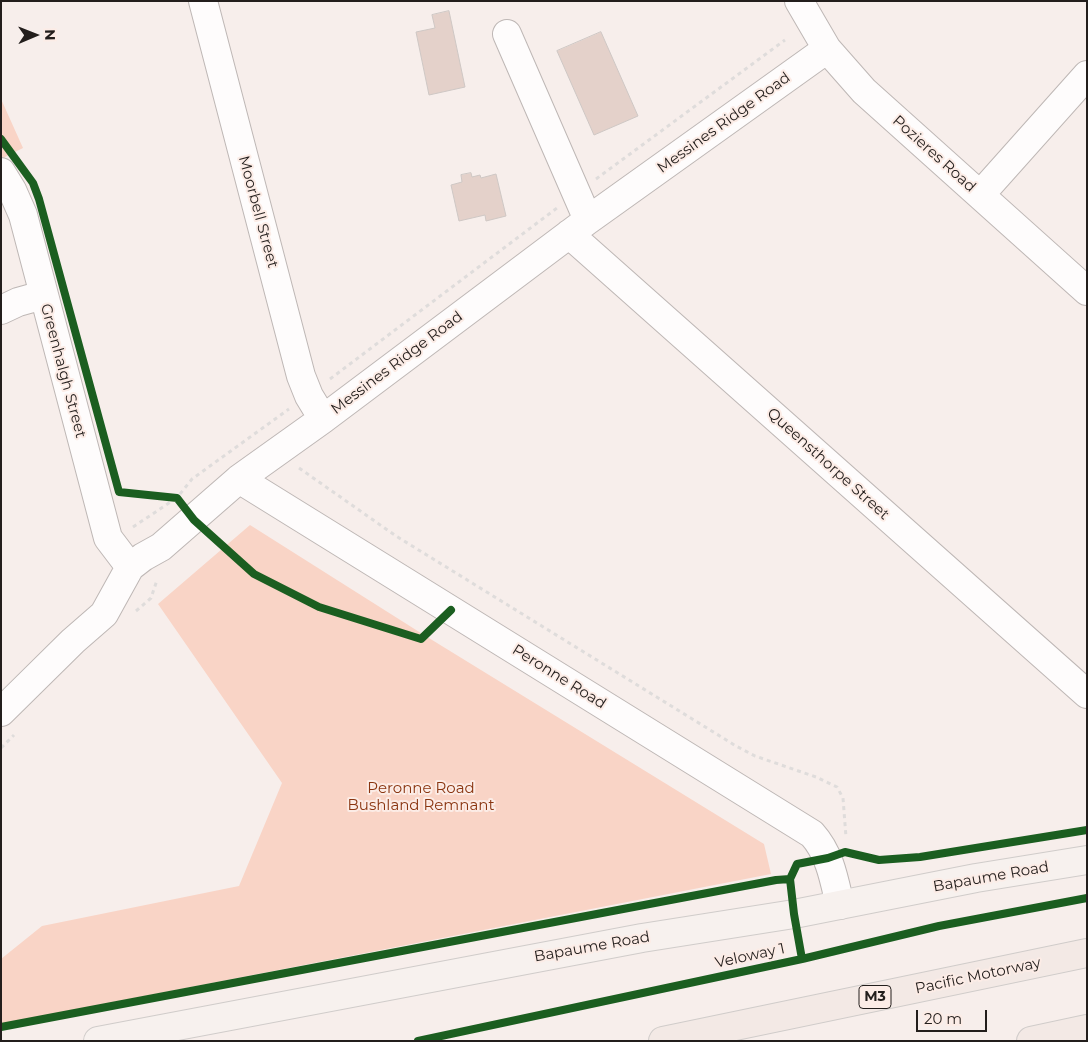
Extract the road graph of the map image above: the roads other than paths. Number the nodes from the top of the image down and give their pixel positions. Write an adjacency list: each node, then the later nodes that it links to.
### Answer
1 (203, 1): 12 (street, Moorbell Street)
2 (799, 1): 4 (street, Pozieres Road)
3 (507, 34): 8 (street)
4 (827, 49): 7 (street, Pozieres Road); 8 (street, Messines Ridge Road)
5 (1087, 75): 7 (street)
6 (1, 172): 10 (street, Greenhalgh Street)
7 (980, 195): 9 (street, Pozieres Road)
8 (579, 227): 12 (street, Messines Ridge Road); 15 (street, Queensthorpe Street)
9 (1087, 291)
10 (43, 295): 11 (street); 14 (street, Greenhalgh Street)
11 (1, 310)
12 (323, 419): 13 (street, Messines Ridge Road)
13 (240, 479): 14 (street, Messines Ridge Road); 18 (street, Peronne Road)
14 (130, 567): 16 (street, Messines Ridge Road)
15 (1087, 694)
16 (11, 721)
17 (1087, 860): 18 (main road, Bapaume Road)
18 (840, 905): 21 (main road, Bapaume Road)
19 (1087, 953): 22 (highway, Pacific Motorway / M3)
20 (1087, 1029): 23 (highway)
21 (98, 1041)
22 (663, 1041)
23 (1032, 1041)

